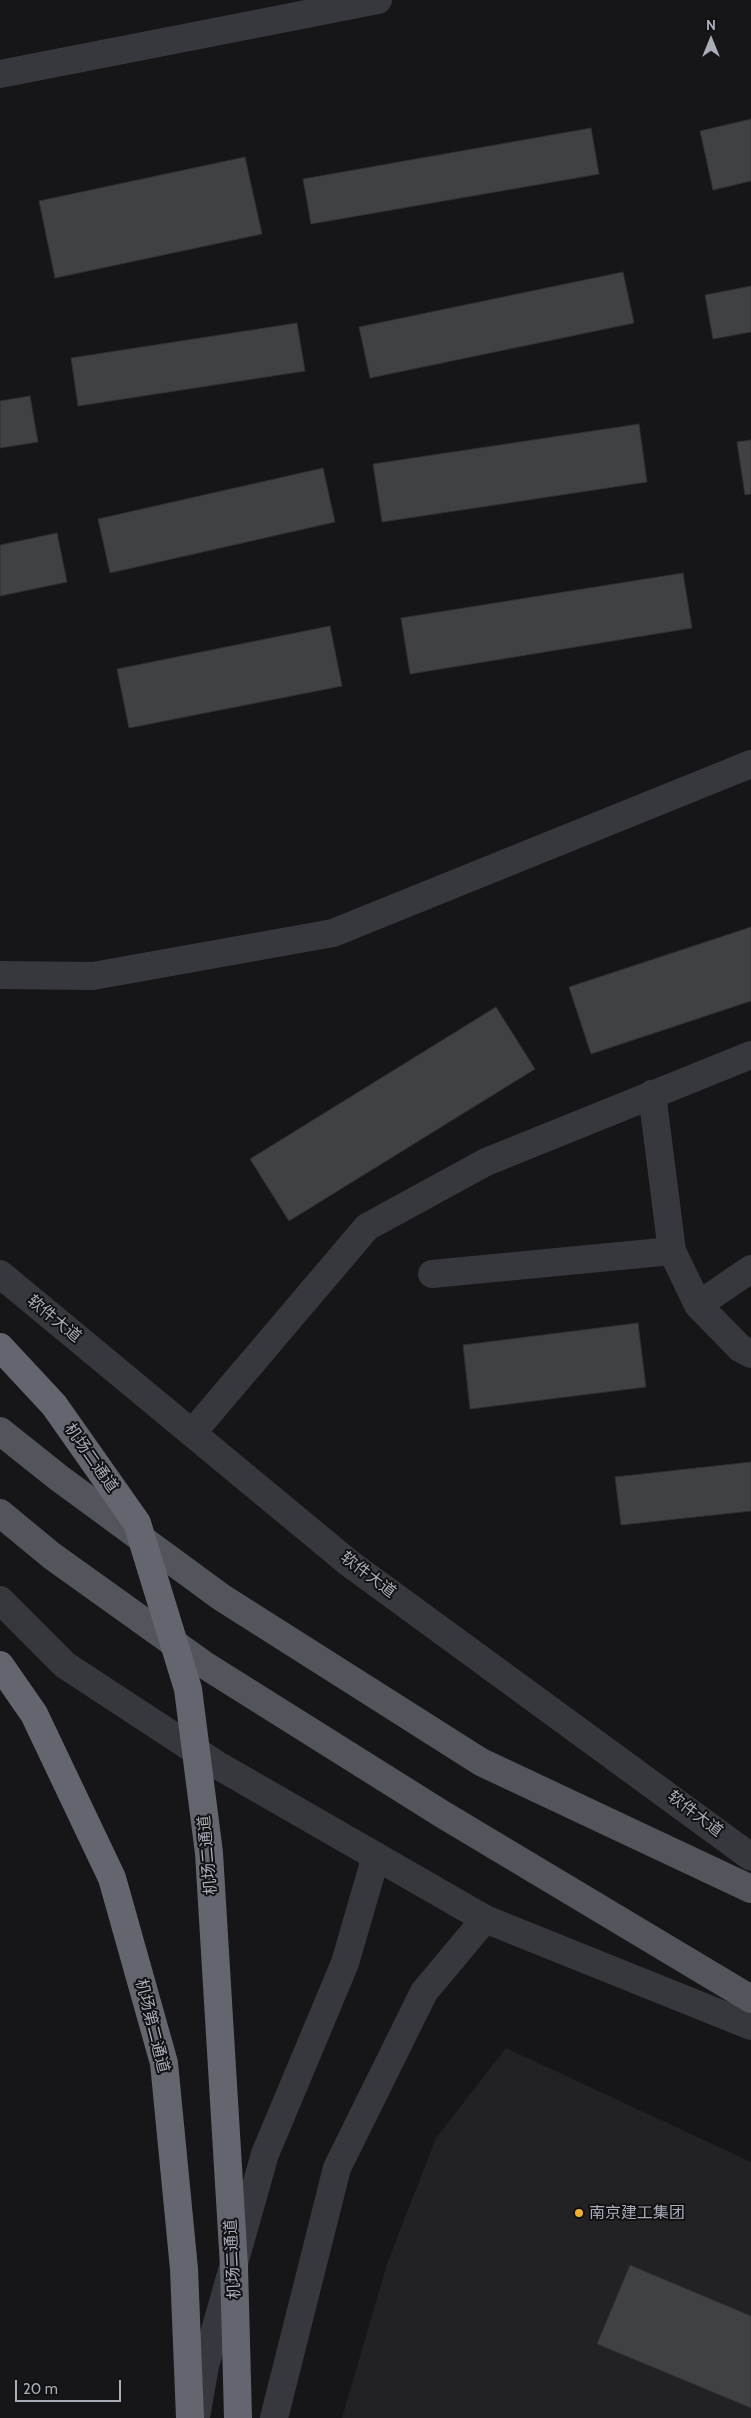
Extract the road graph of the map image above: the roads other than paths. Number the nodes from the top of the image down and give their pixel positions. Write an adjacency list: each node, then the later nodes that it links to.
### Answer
1 (378, 0): 2 (street)
2 (0, 74)
3 (751, 764): 4 (street)
4 (0, 975)
5 (751, 1055): 6 (street)
6 (652, 1094): 7 (street); 15 (street)
7 (672, 1251): 10 (street); 11 (street)
8 (751, 1269): 11 (street)
9 (0, 1274): 15 (street, 软件大道)
10 (432, 1274)
11 (698, 1305): 13 (street)
12 (0, 1347): 27 (highway, 机场二通道)
13 (751, 1354)
14 (0, 1431): 21 (main road)
15 (193, 1432): 20 (street, 软件大道)
16 (0, 1513): 23 (main road)
17 (0, 1600): 19 (street)
18 (0, 1665): 25 (highway, 机场第二通道)
19 (376, 1856): 22 (street); 26 (street)
20 (751, 1856)
21 (751, 1890)
22 (485, 1919): 24 (street); 28 (street)
23 (751, 1999)
24 (751, 2026)
25 (190, 2418)
26 (196, 2418)
27 (238, 2418)
28 (274, 2418)

